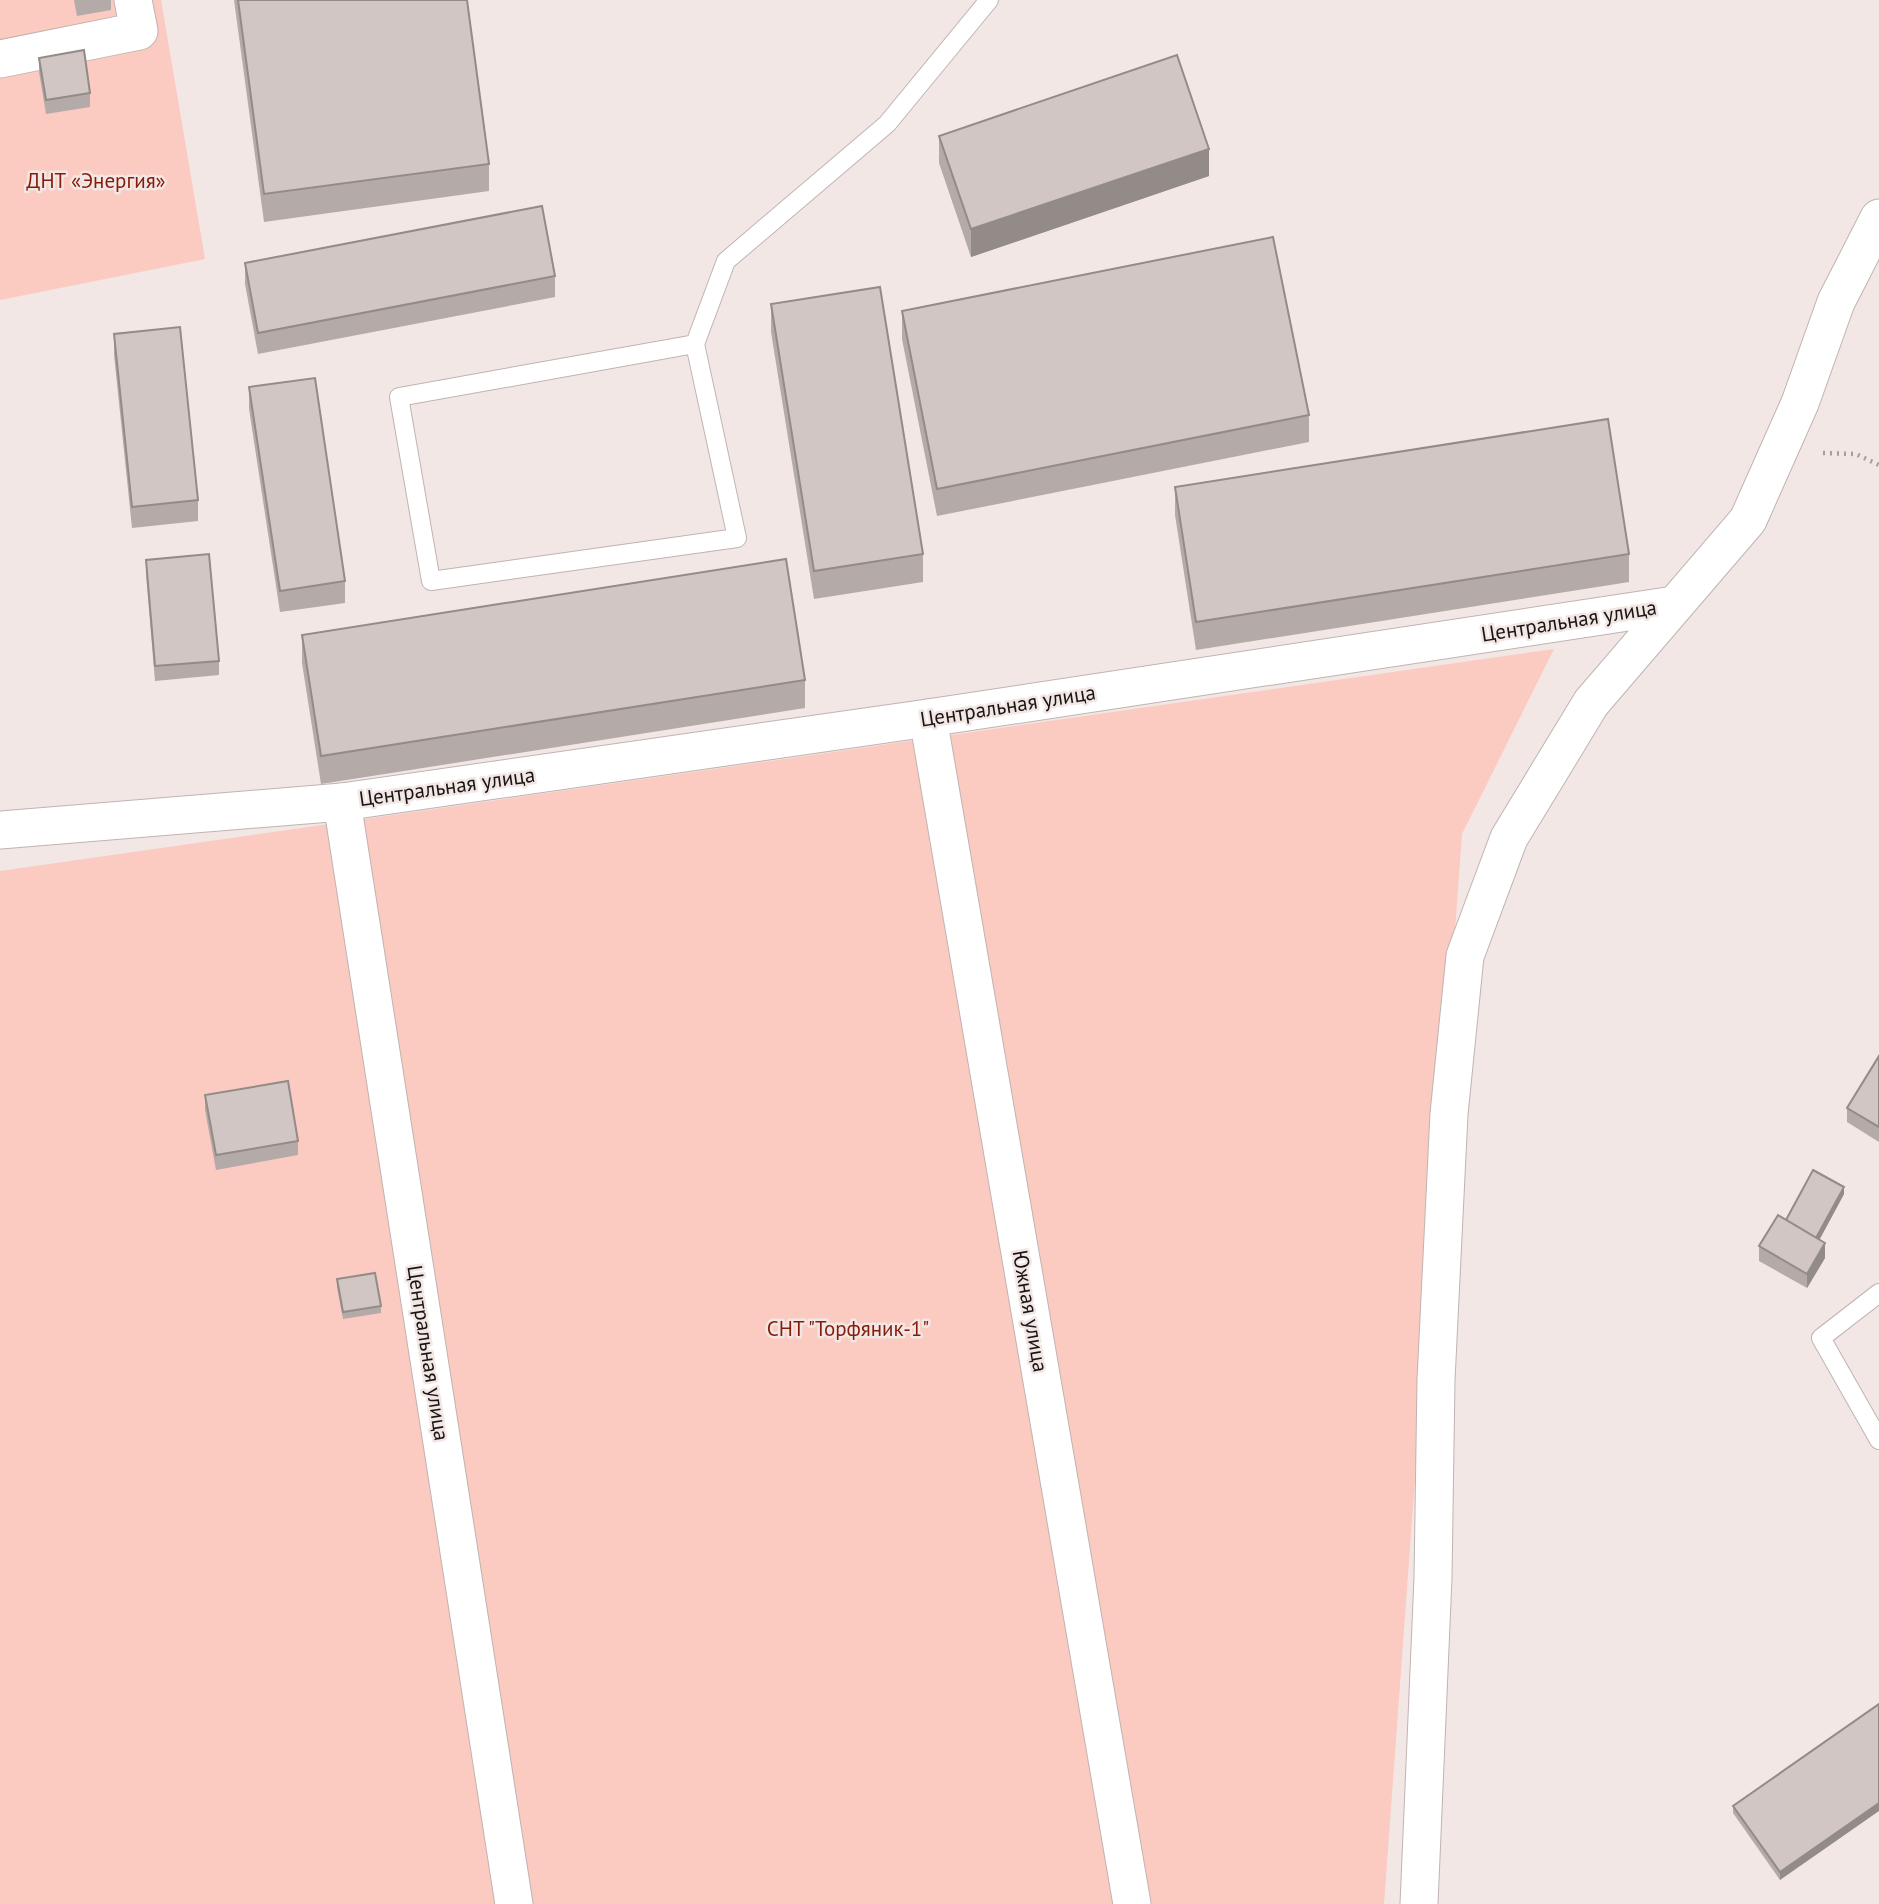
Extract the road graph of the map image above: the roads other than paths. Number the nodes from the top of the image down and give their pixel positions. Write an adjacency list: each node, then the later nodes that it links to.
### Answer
1 (989, 0): 5 (lane)
2 (136, 15): 3 (street)
3 (0, 59)
4 (1879, 218): 6 (street)
5 (695, 344): 5 (lane)
6 (1674, 606): 7 (street, Центральная улица); 14 (street)
7 (928, 718): 8 (street, Центральная улица); 13 (street, Южная улица)
8 (342, 802): 9 (street, Центральная улица); 12 (street, Центральная улица)
9 (0, 831)
10 (1879, 1293): 11 (lane)
11 (1879, 1440)
12 (514, 1904)
13 (1132, 1904)
14 (1419, 1904)

